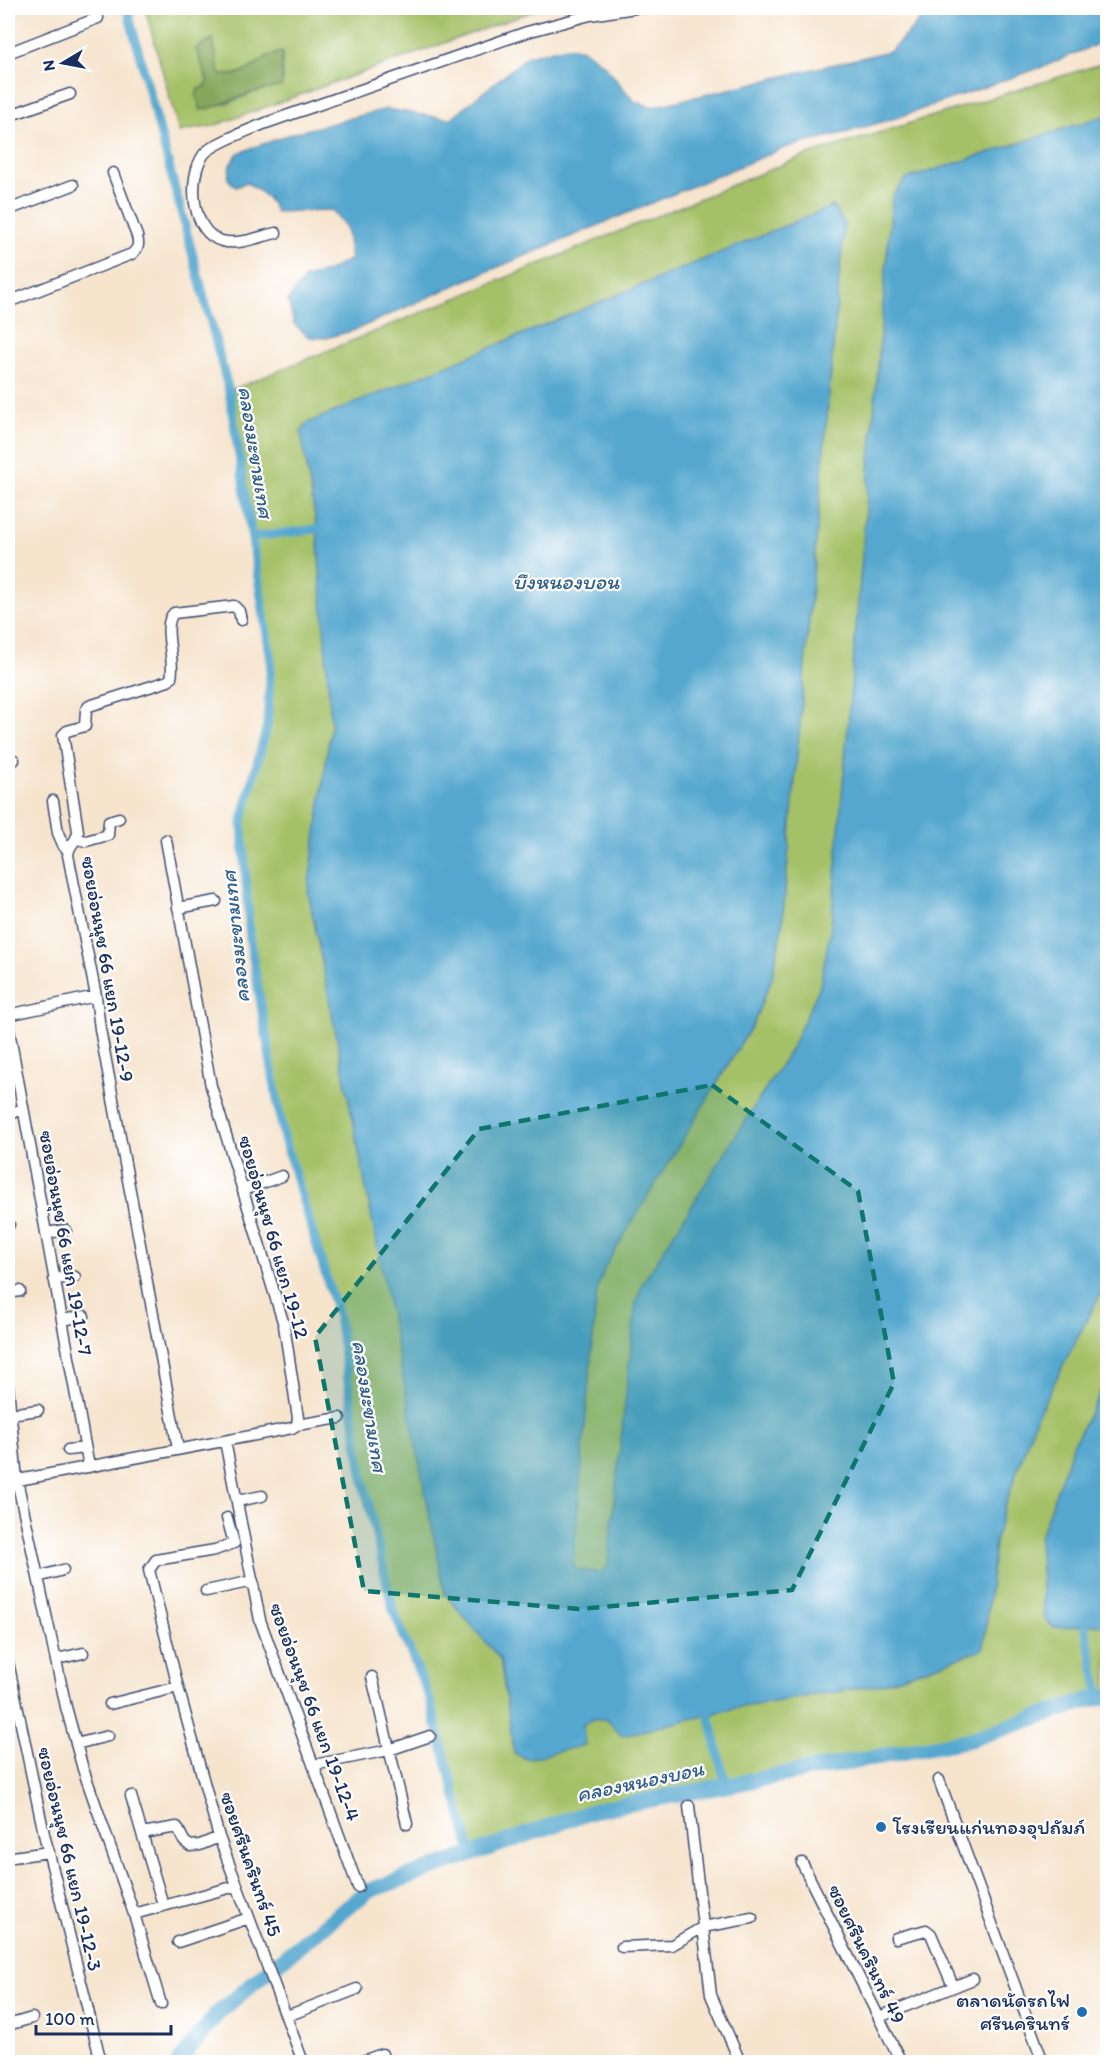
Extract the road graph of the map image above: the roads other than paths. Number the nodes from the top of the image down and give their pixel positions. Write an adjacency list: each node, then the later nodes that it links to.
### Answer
1 (635, 8): 9 (street)
2 (98, 18): 3 (street)
3 (8, 53)
4 (70, 94): 5 (street)
5 (8, 116)
6 (113, 173): 10 (street)
7 (73, 185): 8 (street)
8 (8, 210)
9 (276, 233)
10 (8, 302)
11 (241, 620): 14 (street, ซอยอ่อนนุช 66 แยก 19-12-9)
12 (53, 801): 16 (street)
13 (119, 818): 14 (street)
14 (77, 839): 16 (street, ซอยอ่อนนุช 66 แยก 19-12-9)
15 (166, 840): 18 (street, ซอยอ่อนนุช 66 แยก 19-12)
16 (69, 849): 19 (street, ซอยอ่อนนุช 66 แยก 19-12-9)
17 (216, 901): 18 (street)
18 (178, 908): 25 (street, ซอยอ่อนนุช 66 แยก 19-12)
19 (96, 996): 20 (street); 41 (street, ซอยอ่อนนุช 66 แยก 19-12-9)
20 (8, 1015)
21 (8, 1025): 22 (street, ซอยอ่อนนุช 66 แยก 19-12-7)
22 (23, 1110): 23 (street); 27 (street, ซอยอ่อนนุช 66 แยก 19-12-7)
23 (8, 1113)
24 (282, 1176): 25 (street)
25 (243, 1190): 38 (street, ซอยอ่อนนุช 66 แยก 19-12)
26 (66, 1230): 27 (street)
27 (46, 1233): 29 (street, ซอยอ่อนนุช 66 แยก 19-12-7)
28 (75, 1276): 29 (street)
29 (54, 1279): 33 (street, ซอยอ่อนนุช 66 แยก 19-12-7)
30 (20, 1291): 31 (street)
31 (8, 1293)
32 (84, 1316): 33 (street)
33 (62, 1320): 40 (street, ซอยอ่อนนุช 66 แยก 19-12-7)
34 (8, 1387): 36 (street)
35 (38, 1410): 36 (street)
36 (10, 1414): 44 (street)
37 (340, 1418): 38 (street)
38 (297, 1425): 39 (street)
39 (225, 1441): 41 (street); 46 (street, ซอยอ่อนนุช 66 แยก 19-12-4)
40 (86, 1448): 42 (street); 43 (street, ซอยอ่อนนุช 66 แยก 19-12-7)
41 (178, 1449): 43 (street)
42 (68, 1450)
43 (89, 1467): 44 (street)
44 (12, 1481): 49 (street)
45 (262, 1496): 46 (street)
46 (237, 1500): 50 (street, ซอยอ่อนนุช 66 แยก 19-12-4)
47 (227, 1518): 56 (street, ซอยศรีนครินทร์ 45)
48 (63, 1570): 49 (street)
49 (38, 1577): 53 (street)
50 (253, 1581): 51 (street); 62 (street, ซอยอ่อนนุช 66 แยก 19-12-4)
51 (206, 1591)
52 (83, 1653): 53 (street)
53 (57, 1659): 60 (street)
54 (8, 1662): 69 (street, ซอยอ่อนนุช 66 แยก 19-12-3)
55 (372, 1677): 61 (street)
56 (178, 1687): 57 (street); 68 (street, ซอยศรีนครินทร์ 45)
57 (110, 1704)
58 (108, 1736): 60 (street)
59 (430, 1736): 61 (street)
60 (76, 1744): 75 (street)
61 (389, 1750): 62 (street); 66 (street)
62 (314, 1765): 73 (street, ซอยอ่อนนุช 66 แยก 19-12-4)
63 (939, 1780): 96 (street)
64 (131, 1796): 67 (street)
65 (689, 1806): 78 (street)
66 (407, 1824)
67 (142, 1833): 68 (street); 74 (street)
68 (219, 1837): 72 (street, ซอยศรีนครินทร์ 45)
69 (49, 1852): 70 (street); 91 (street, ซอยอ่อนนุช 66 แยก 19-12-3)
70 (13, 1857)
71 (802, 1863): 87 (street, ซอยศรีนครินทร์ 49)
72 (236, 1886): 74 (street); 76 (street, ซอยศรีนครินทร์ 45)
73 (358, 1887)
74 (163, 1905): 75 (street)
75 (134, 1914): 85 (street)
76 (249, 1918): 80 (street); 86 (street, ซอยศรีนครินทร์ 45)
77 (752, 1918): 78 (street)
78 (703, 1927): 81 (street); 94 (street)
79 (896, 1938): 83 (street)
80 (178, 1942)
81 (622, 1947)
82 (973, 1978): 83 (street)
83 (953, 1986): 87 (street)
84 (357, 1989): 86 (street)
85 (161, 2004)
86 (286, 2016): 92 (street, ซอยศรีนครินทร์ 45)
87 (879, 2017): 95 (street, ซอยศรีนครินทร์ 49)
88 (32, 2019): 89 (street)
89 (8, 2025)
90 (382, 2054): 93 (street)
91 (101, 2062)
92 (303, 2062)
93 (360, 2062)
94 (740, 2062)
95 (901, 2062)
96 (1043, 2062)

